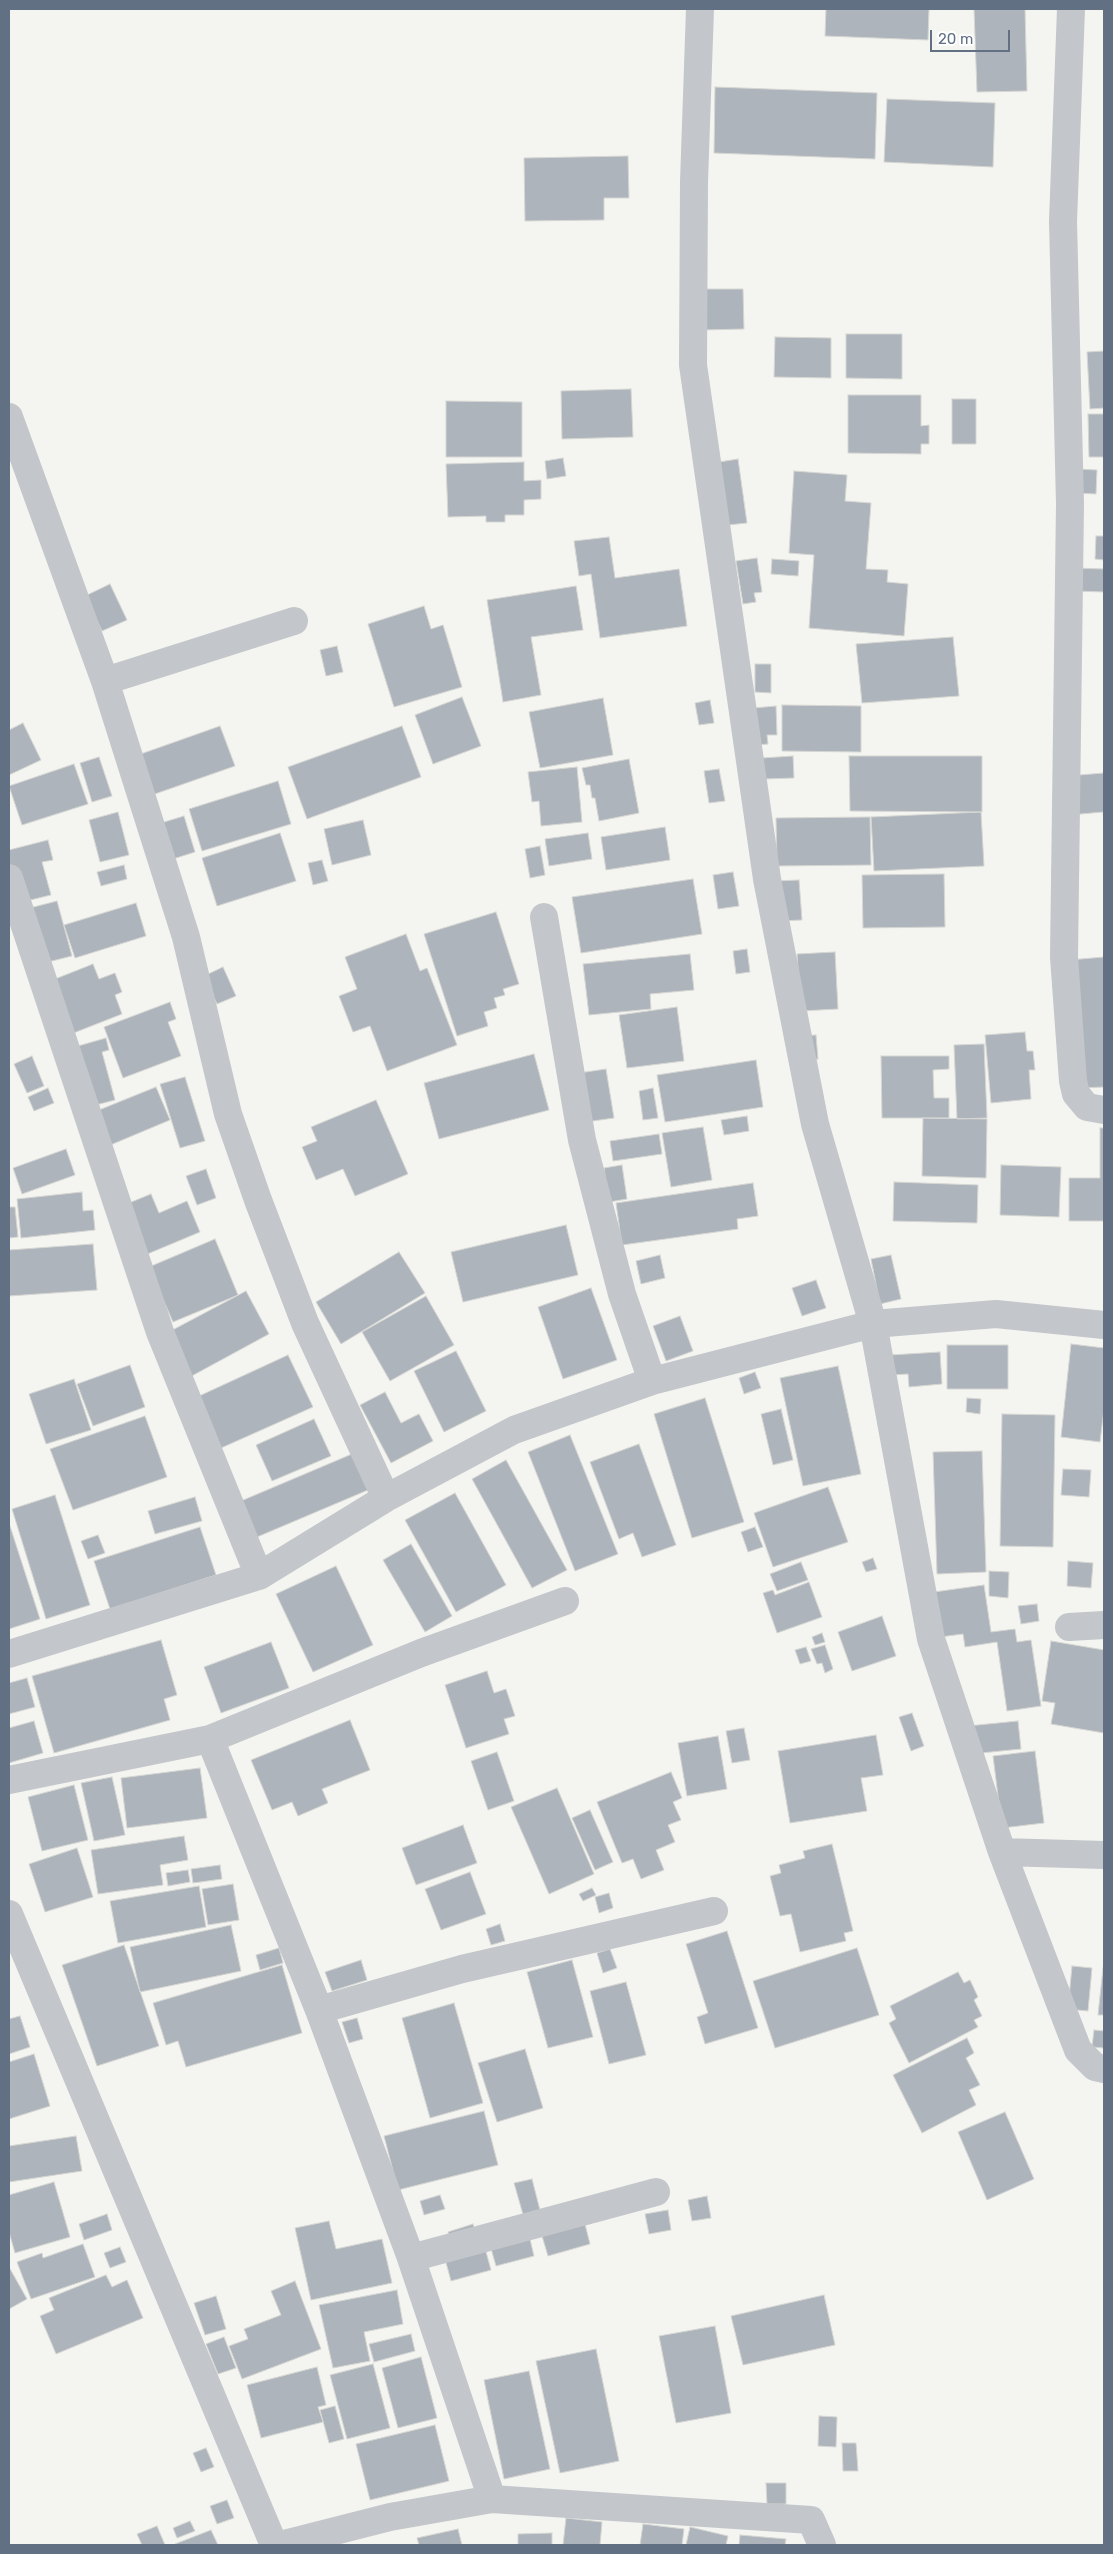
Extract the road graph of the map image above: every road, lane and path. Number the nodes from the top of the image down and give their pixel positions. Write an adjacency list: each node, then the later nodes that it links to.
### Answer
1 (700, 9): 9 (street)
2 (1071, 9): 8 (street)
3 (9, 417): 5 (street)
4 (294, 621): 5 (street)
5 (104, 681): 12 (street)
6 (9, 878): 13 (street)
7 (544, 918): 11 (street)
8 (1104, 1110)
9 (873, 1324): 10 (street); 11 (street); 20 (street)
10 (1104, 1325)
11 (652, 1381): 12 (street)
12 (386, 1498): 13 (street)
13 (259, 1576): 17 (street)
14 (565, 1601): 18 (street)
15 (1104, 1625): 16 (street)
16 (1069, 1627)
17 (9, 1654)
18 (210, 1739): 19 (street); 24 (street)
19 (9, 1780)
20 (1002, 1852): 21 (street); 25 (street)
21 (1104, 1855)
22 (714, 1911): 24 (street)
23 (9, 1914): 29 (street)
24 (319, 2010): 27 (street)
25 (1104, 2069)
26 (656, 2192): 27 (street)
27 (411, 2258): 28 (street)
28 (492, 2499): 30 (street); 31 (street)
29 (274, 2545)
30 (280, 2545)
31 (822, 2545)

